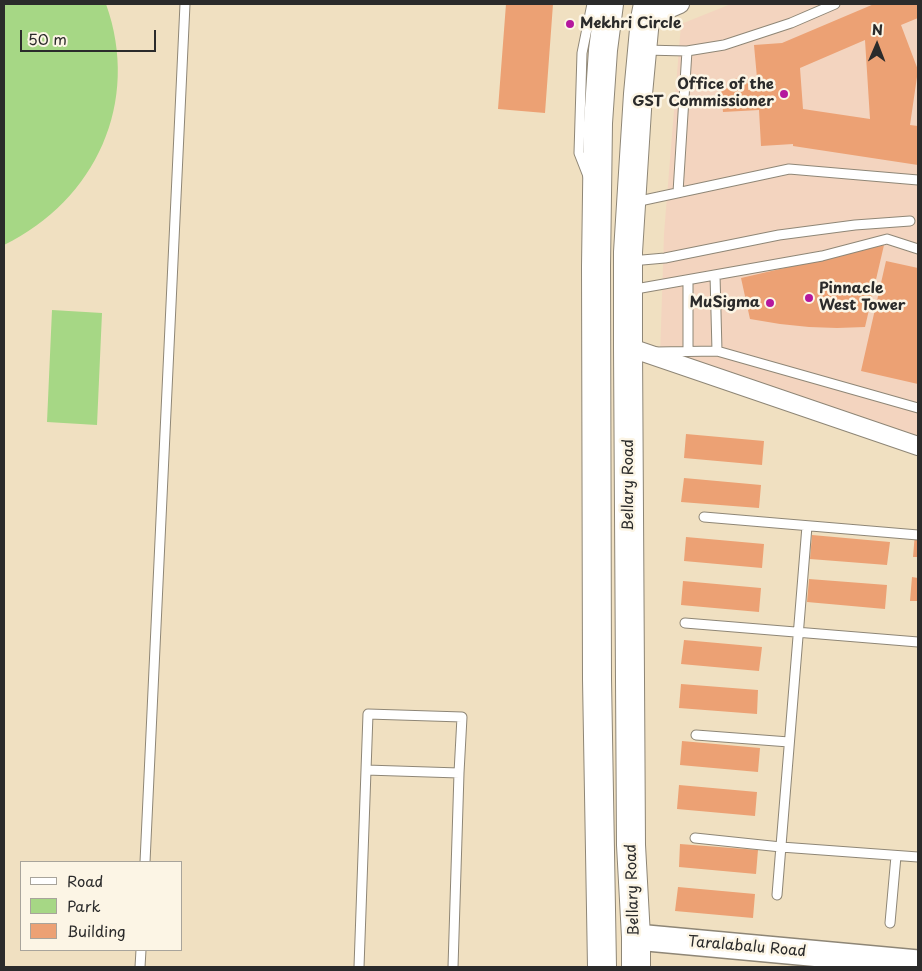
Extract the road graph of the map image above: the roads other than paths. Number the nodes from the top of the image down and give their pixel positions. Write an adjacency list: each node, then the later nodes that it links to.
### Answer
1 (185, 4): 38 (lane)
2 (592, 4): 11 (lane)
3 (609, 4): 11 (highway)
4 (680, 4): 6 (street)
5 (836, 4): 8 (lane)
6 (646, 11): 7 (highway, Bellary Road)
7 (642, 50): 8 (lane); 12 (highway, Bellary Road)
8 (687, 51): 10 (lane)
9 (918, 180): 10 (lane)
10 (678, 192): 12 (lane)
11 (597, 194): 47 (highway)
12 (631, 202): 15 (highway, Bellary Road)
13 (910, 221): 15 (lane)
14 (918, 249): 16 (lane)
15 (629, 261): 18 (highway, Bellary Road)
16 (715, 276): 17 (lane); 21 (lane)
17 (688, 280): 18 (lane); 20 (lane)
18 (628, 291): 19 (highway, Bellary Road)
19 (635, 349): 20 (lane); 23 (street); 41 (highway, Bellary Road)
20 (688, 351): 21 (lane)
21 (718, 351): 22 (lane)
22 (918, 408)
23 (918, 446)
24 (704, 518): 25 (lane)
25 (807, 526): 26 (lane); 28 (lane)
26 (918, 535)
27 (686, 623): 28 (lane)
28 (798, 632): 29 (lane); 31 (lane)
29 (918, 642)
30 (696, 735): 31 (lane)
31 (789, 742): 35 (lane)
32 (366, 770): 33 (lane); 33 (lane); 45 (lane)
33 (459, 773): 46 (lane)
34 (695, 838): 35 (lane)
35 (781, 847): 36 (lane); 39 (lane)
36 (896, 856): 37 (lane); 40 (lane)
37 (918, 857)
38 (145, 861)
39 (777, 896)
40 (890, 923)
41 (636, 937): 43 (main road, Taralabalu Road); 48 (highway, Bellary Road)
42 (141, 951): 44 (lane)
43 (918, 962)
44 (140, 967)
45 (359, 967)
46 (453, 967)
47 (602, 967)
48 (636, 967)

